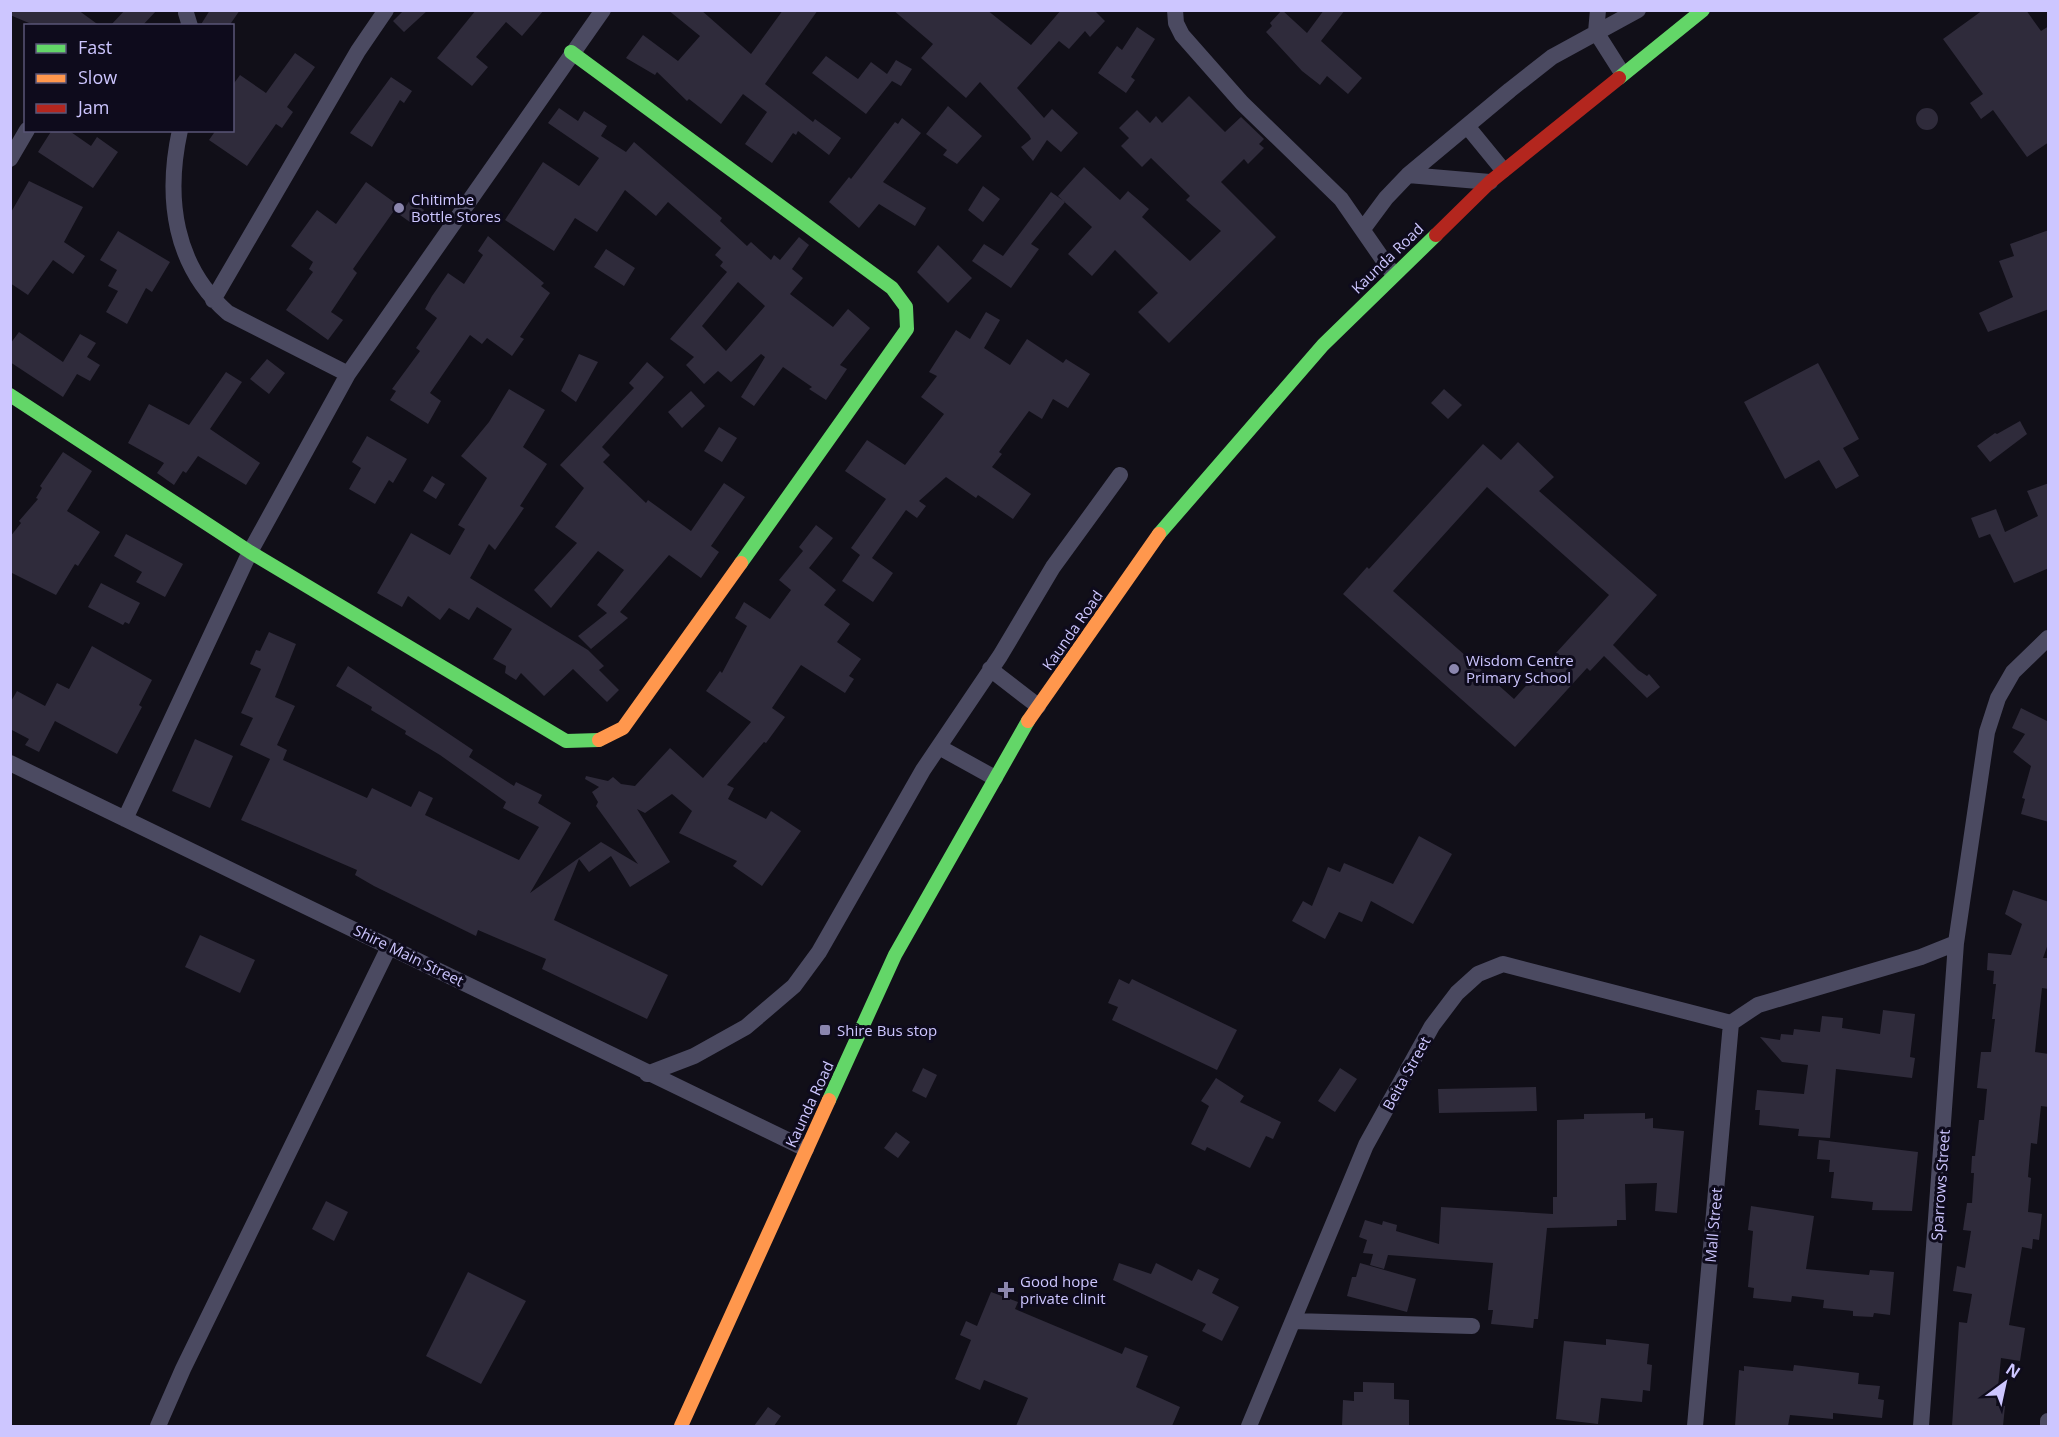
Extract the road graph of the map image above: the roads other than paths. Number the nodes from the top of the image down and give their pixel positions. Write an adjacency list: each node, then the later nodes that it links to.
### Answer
1 (386, 10): 19 (street)
2 (603, 10): 8 (street)
3 (1175, 10): 17 (street)
4 (1598, 10): 7 (street)
5 (1638, 10): 7 (street)
6 (1703, 10): 9 (main road, Kaunda Road)
7 (1596, 32): 9 (street); 10 (street)
8 (571, 52): 20 (street); 23 (main road)
9 (1622, 73): 14 (main road, Kaunda Road)
10 (1467, 126): 14 (street); 15 (street)
11 (26, 132): 13 (street)
12 (180, 132): 19 (street)
13 (10, 159)
14 (1503, 170): 16 (main road, Kaunda Road)
15 (1408, 175): 16 (street); 17 (street)
16 (1490, 182): 18 (main road, Kaunda Road)
17 (1363, 229): 18 (street)
18 (1393, 274): 26 (main road, Kaunda Road)
19 (213, 300): 20 (street)
20 (348, 374): 23 (street)
21 (10, 394): 23 (main road)
22 (1120, 475): 25 (street)
23 (250, 552): 30 (street)
24 (2049, 638): 31 (street, Sparrows Street)
25 (990, 669): 26 (street); 27 (street)
26 (1038, 706): 29 (main road, Kaunda Road)
27 (939, 747): 29 (street); 34 (street)
28 (10, 763): 30 (street, Shire Main Street)
29 (995, 778): 35 (main road, Kaunda Road)
30 (125, 819): 32 (street, Shire Main Street)
31 (1956, 943): 33 (street); 43 (street, Sparrows Street)
32 (390, 947): 34 (street, Shire Main Street); 39 (street)
33 (1731, 1023): 36 (street, Beita Street); 42 (street, Mall Street)
34 (647, 1074): 35 (street, Shire Main Street)
35 (806, 1149): 40 (main road, Kaunda Road)
36 (1293, 1321): 37 (street); 41 (street, Beita Street)
37 (1472, 1326)
38 (2049, 1421): 44 (street)
39 (158, 1426)
40 (681, 1426)
41 (1249, 1426)
42 (1695, 1426)
43 (1921, 1426)
44 (2048, 1426)

